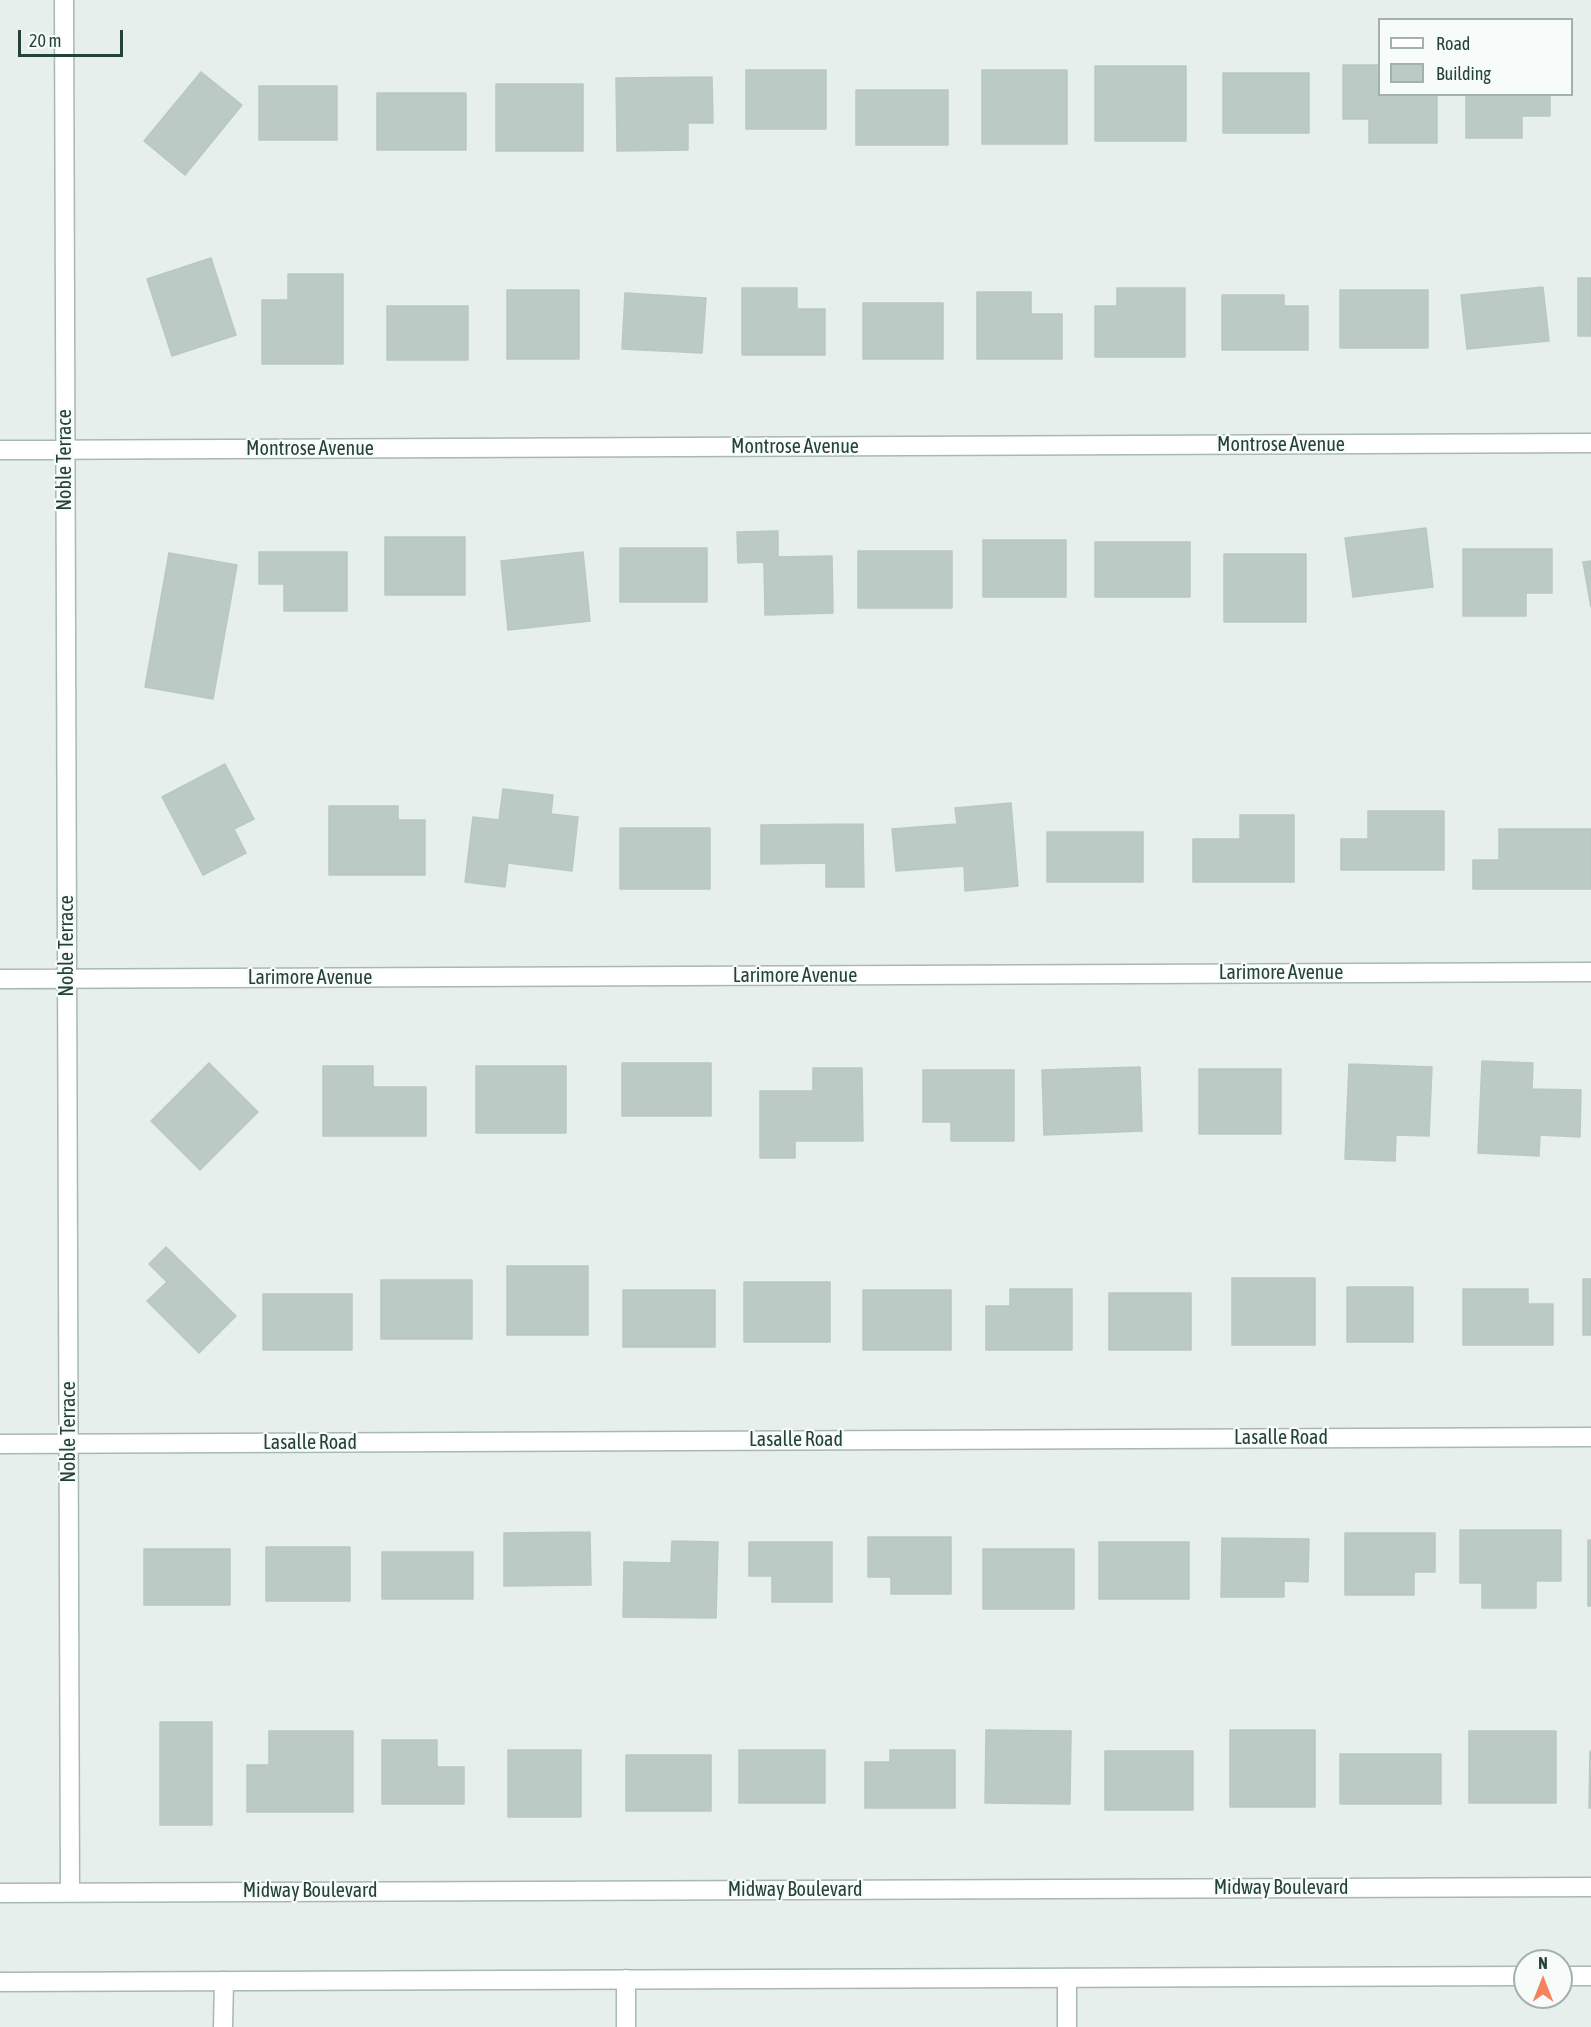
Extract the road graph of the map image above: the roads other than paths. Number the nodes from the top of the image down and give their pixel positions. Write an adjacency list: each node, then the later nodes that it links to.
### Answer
1 (64, 0): 4 (street, Noble Terrace)
2 (1591, 443): 4 (street, Montrose Avenue)
3 (0, 450): 4 (street, Montrose Avenue)
4 (65, 450): 7 (street, Noble Terrace)
5 (1591, 972): 7 (street, Larimore Avenue)
6 (0, 979): 7 (street, Larimore Avenue)
7 (67, 979): 10 (street, Noble Terrace)
8 (1591, 1437): 10 (street, Lasalle Road)
9 (0, 1444): 10 (street, Lasalle Road)
10 (69, 1444): 12 (street, Noble Terrace)
11 (1591, 1887): 12 (street, Midway Boulevard)
12 (70, 1892): 13 (street, Midway Boulevard)
13 (0, 1893)
14 (1513, 1976): 17 (street)
15 (1573, 1976): 16 (street)
16 (1591, 1976)
17 (1067, 1978): 18 (street); 23 (street)
18 (626, 1979): 19 (street); 22 (street)
19 (224, 1981): 20 (street); 21 (street)
20 (0, 1982)
21 (223, 2027)
22 (626, 2027)
23 (1067, 2027)

